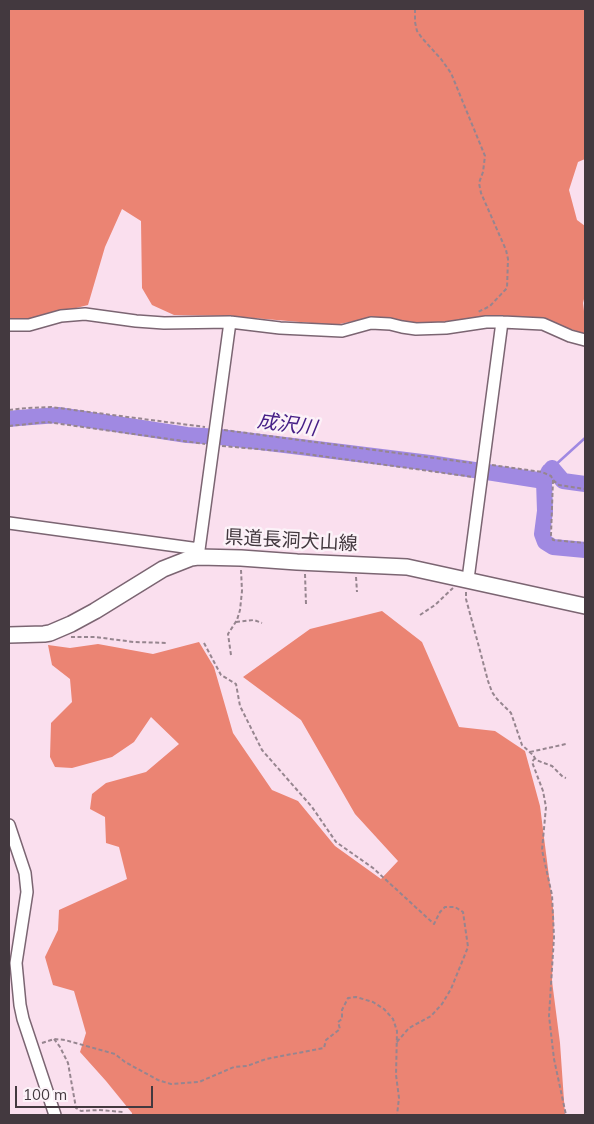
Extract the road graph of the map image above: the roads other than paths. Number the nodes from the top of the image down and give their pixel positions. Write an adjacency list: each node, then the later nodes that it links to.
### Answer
1 (230, 322): 2 (street); 3 (street); 6 (street)
2 (502, 322): 4 (street); 7 (street)
3 (9, 325)
4 (585, 340)
5 (9, 524): 6 (street)
6 (199, 553): 7 (main road, 県道長洞犬山線); 9 (main road, 県道長洞犬山線)
7 (463, 578): 8 (main road, 県道長洞犬山線)
8 (585, 606)
9 (9, 635)
10 (9, 826): 11 (street)
11 (55, 1115)

